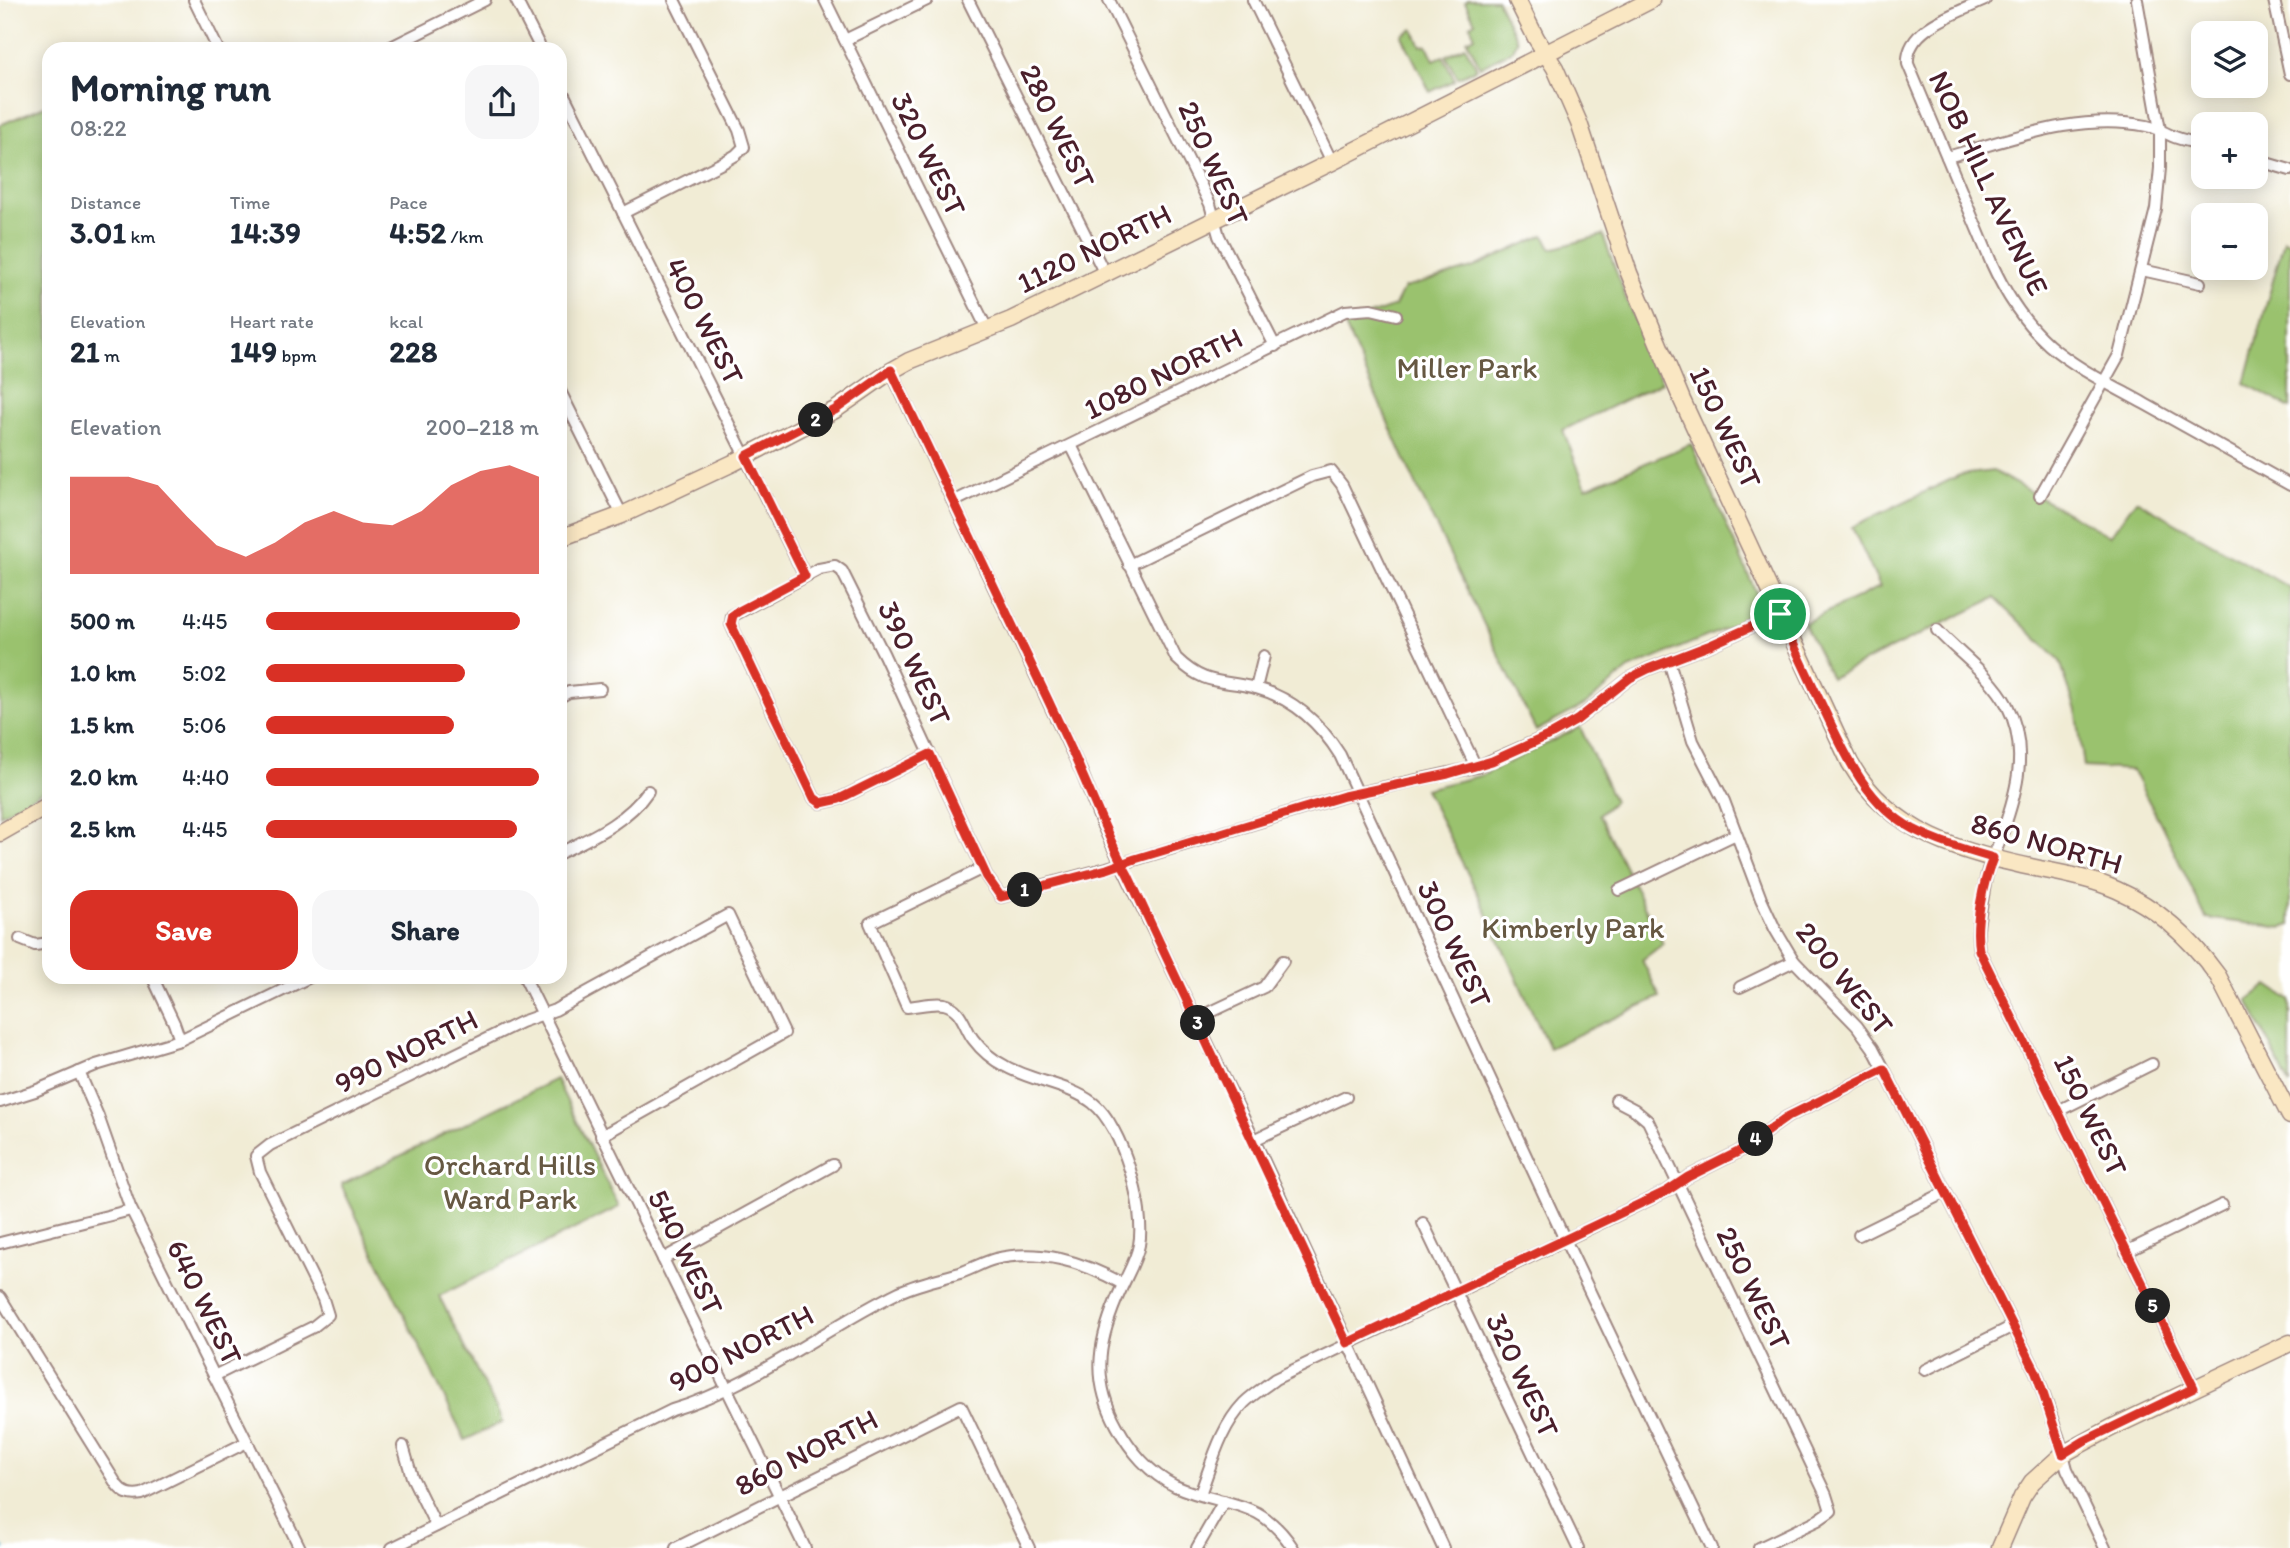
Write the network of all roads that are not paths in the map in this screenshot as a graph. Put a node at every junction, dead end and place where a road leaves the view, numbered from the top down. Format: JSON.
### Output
{"nodes":[{"id":1,"x":194,"y":0,"type":"edge"},
{"id":2,"x":485,"y":0,"type":"edge"},
{"id":3,"x":516,"y":0,"type":"edge"},
{"id":4,"x":674,"y":0,"type":"edge"},
{"id":5,"x":825,"y":0,"type":"edge"},
{"id":6,"x":927,"y":0,"type":"edge"},
{"id":7,"x":968,"y":0,"type":"edge"},
{"id":8,"x":1109,"y":0,"type":"edge"},
{"id":9,"x":1253,"y":0,"type":"edge"},
{"id":10,"x":1517,"y":0,"type":"edge"},
{"id":11,"x":1651,"y":0,"type":"edge"},
{"id":12,"x":1984,"y":0,"type":"edge"},
{"id":13,"x":2137,"y":0,"type":"edge"},
{"id":14,"x":2274,"y":0,"type":"edge"},
{"id":15,"x":845,"y":40,"type":"junction"},
{"id":16,"x":215,"y":42,"type":"edge"},
{"id":17,"x":401,"y":42,"type":"edge"},
{"id":18,"x":537,"y":42,"type":"edge"},
{"id":19,"x":1545,"y":53,"type":"junction"},
{"id":20,"x":2290,"y":74,"type":"edge"},
{"id":21,"x":567,"y":101,"type":"edge"},
{"id":22,"x":2160,"y":130,"type":"junction"},
{"id":23,"x":2191,"y":141,"type":"edge"},
{"id":24,"x":1947,"y":157,"type":"junction"},
{"id":25,"x":1332,"y":162,"type":"junction"},
{"id":26,"x":2268,"y":164,"type":"edge"},
{"id":27,"x":2290,"y":170,"type":"edge"},
{"id":28,"x":623,"y":213,"type":"junction"},
{"id":29,"x":1215,"y":220,"type":"junction"},
{"id":30,"x":2142,"y":270,"type":"junction"},
{"id":31,"x":1105,"y":275,"type":"junction"},
{"id":32,"x":2200,"y":283,"type":"dead end"},
{"id":33,"x":1396,"y":315,"type":"dead end"},
{"id":34,"x":988,"y":331,"type":"junction"},
{"id":35,"x":1275,"y":346,"type":"junction"},
{"id":36,"x":891,"y":370,"type":"junction"},
{"id":37,"x":2104,"y":382,"type":"junction"},
{"id":38,"x":567,"y":405,"type":"edge"},
{"id":39,"x":1071,"y":445,"type":"junction"},
{"id":40,"x":746,"y":456,"type":"junction"},
{"id":41,"x":2290,"y":485,"type":"edge"},
{"id":42,"x":2040,"y":496,"type":"dead end"},
{"id":43,"x":955,"y":501,"type":"junction"},
{"id":44,"x":622,"y":515,"type":"junction"},
{"id":45,"x":567,"y":535,"type":"edge"},
{"id":46,"x":1129,"y":565,"type":"junction"},
{"id":47,"x":805,"y":576,"type":"junction"},
{"id":48,"x":1780,"y":614,"type":"junction"},
{"id":49,"x":1937,"y":630,"type":"dead end"},
{"id":50,"x":1264,"y":656,"type":"dead end"},
{"id":51,"x":1669,"y":660,"type":"junction"},
{"id":52,"x":1256,"y":688,"type":"junction"},
{"id":53,"x":600,"y":689,"type":"dead end"},
{"id":54,"x":567,"y":693,"type":"edge"},
{"id":55,"x":930,"y":754,"type":"junction"},
{"id":56,"x":1476,"y":767,"type":"junction"},
{"id":57,"x":648,"y":791,"type":"dead end"},
{"id":58,"x":1357,"y":793,"type":"junction"},
{"id":59,"x":42,"y":809,"type":"edge"},
{"id":60,"x":0,"y":833,"type":"edge"},
{"id":61,"x":1736,"y":834,"type":"junction"},
{"id":62,"x":1937,"y":840,"type":"joint"},
{"id":63,"x":567,"y":849,"type":"edge"},
{"id":64,"x":1993,"y":858,"type":"junction"},
{"id":65,"x":1122,"y":864,"type":"junction"},
{"id":66,"x":983,"y":868,"type":"junction"},
{"id":67,"x":1619,"y":890,"type":"dead end"},
{"id":68,"x":20,"y":939,"type":"dead end"},
{"id":69,"x":42,"y":944,"type":"edge"},
{"id":70,"x":1283,"y":961,"type":"dead end"},
{"id":71,"x":1794,"y":961,"type":"junction"},
{"id":72,"x":156,"y":984,"type":"edge"},
{"id":73,"x":296,"y":984,"type":"edge"},
{"id":74,"x":528,"y":984,"type":"edge"},
{"id":75,"x":1740,"y":987,"type":"dead end"},
{"id":76,"x":542,"y":1014,"type":"junction"},
{"id":77,"x":1196,"y":1019,"type":"junction"},
{"id":78,"x":180,"y":1040,"type":"junction"},
{"id":79,"x":2152,"y":1064,"type":"dead end"},
{"id":80,"x":1884,"y":1069,"type":"junction"},
{"id":81,"x":79,"y":1072,"type":"junction"},
{"id":82,"x":1346,"y":1097,"type":"dead end"},
{"id":83,"x":1616,"y":1101,"type":"dead end"},
{"id":84,"x":0,"y":1102,"type":"edge"},
{"id":85,"x":2057,"y":1111,"type":"junction"},
{"id":86,"x":2290,"y":1116,"type":"edge"},
{"id":87,"x":601,"y":1136,"type":"junction"},
{"id":88,"x":1254,"y":1140,"type":"junction"},
{"id":89,"x":833,"y":1165,"type":"dead end"},
{"id":90,"x":1677,"y":1184,"type":"junction"},
{"id":91,"x":1946,"y":1192,"type":"junction"},
{"id":92,"x":2222,"y":1205,"type":"dead end"},
{"id":93,"x":131,"y":1210,"type":"junction"},
{"id":94,"x":1423,"y":1223,"type":"dead end"},
{"id":95,"x":1859,"y":1235,"type":"dead end"},
{"id":96,"x":1565,"y":1239,"type":"junction"},
{"id":97,"x":0,"y":1243,"type":"edge"},
{"id":98,"x":2126,"y":1252,"type":"junction"},
{"id":99,"x":663,"y":1259,"type":"junction"},
{"id":100,"x":1123,"y":1284,"type":"junction"},
{"id":101,"x":1456,"y":1291,"type":"junction"},
{"id":102,"x":0,"y":1297,"type":"edge"},
{"id":103,"x":2013,"y":1326,"type":"junction"},
{"id":104,"x":1347,"y":1343,"type":"junction"},
{"id":105,"x":2290,"y":1343,"type":"edge"},
{"id":106,"x":1924,"y":1370,"type":"dead end"},
{"id":107,"x":214,"y":1376,"type":"junction"},
{"id":108,"x":2194,"y":1388,"type":"junction"},
{"id":109,"x":726,"y":1389,"type":"junction"},
{"id":110,"x":247,"y":1442,"type":"junction"},
{"id":111,"x":403,"y":1446,"type":"dead end"},
{"id":112,"x":2063,"y":1454,"type":"junction"},
{"id":113,"x":1200,"y":1494,"type":"junction"},
{"id":114,"x":779,"y":1497,"type":"junction"},
{"id":115,"x":1224,"y":1501,"type":"junction"},
{"id":116,"x":436,"y":1526,"type":"junction"},
{"id":117,"x":300,"y":1548,"type":"edge"},
{"id":118,"x":392,"y":1548,"type":"edge"},
{"id":119,"x":676,"y":1548,"type":"edge"},
{"id":120,"x":805,"y":1548,"type":"edge"},
{"id":121,"x":1029,"y":1548,"type":"edge"},
{"id":122,"x":1196,"y":1548,"type":"edge"},
{"id":123,"x":1293,"y":1548,"type":"edge"},
{"id":124,"x":1443,"y":1548,"type":"edge"},
{"id":125,"x":1578,"y":1548,"type":"edge"},
{"id":126,"x":1712,"y":1548,"type":"edge"},
{"id":127,"x":1759,"y":1548,"type":"edge"},
{"id":128,"x":2000,"y":1548,"type":"edge"},
{"id":129,"x":2105,"y":1548,"type":"edge"}],
"edges":[{"from":1,"to":16,"type":"street"},
{"from":2,"to":17,"type":"street"},
{"from":3,"to":18,"type":"street"},
{"from":4,"to":28,"type":"street"},
{"from":5,"to":15,"type":"street","name":"320 WEST"},
{"from":6,"to":15,"type":"street"},
{"from":7,"to":31,"type":"street","name":"280 WEST"},
{"from":8,"to":29,"type":"street","name":"250 WEST"},
{"from":9,"to":25,"type":"street"},
{"from":10,"to":19,"type":"street","name":"150 WEST"},
{"from":11,"to":19,"type":"street","name":"1120 NORTH"},
{"from":12,"to":24,"type":"street","name":"NOB HILL AVENUE"},
{"from":13,"to":22,"type":"street"},
{"from":14,"to":20,"type":"street"},
{"from":15,"to":34,"type":"street","name":"320 WEST"},
{"from":19,"to":25,"type":"street","name":"1120 NORTH"},
{"from":19,"to":48,"type":"street","name":"150 WEST"},
{"from":21,"to":28,"type":"street","name":"400 WEST"},
{"from":22,"to":23,"type":"street"},
{"from":22,"to":24,"type":"street"},
{"from":22,"to":30,"type":"street"},
{"from":24,"to":37,"type":"street","name":"NOB HILL AVENUE"},
{"from":25,"to":29,"type":"street","name":"1120 NORTH"},
{"from":26,"to":27,"type":"street"},
{"from":28,"to":40,"type":"street","name":"400 WEST"},
{"from":29,"to":31,"type":"street","name":"1120 NORTH"},
{"from":29,"to":35,"type":"street","name":"250 WEST"},
{"from":30,"to":32,"type":"street"},
{"from":30,"to":37,"type":"street"},
{"from":31,"to":34,"type":"street","name":"1120 NORTH"},
{"from":33,"to":35,"type":"street","name":"1080 NORTH"},
{"from":34,"to":36,"type":"street","name":"1120 NORTH"},
{"from":35,"to":39,"type":"street","name":"1080 NORTH"},
{"from":36,"to":40,"type":"street","name":"1120 NORTH"},
{"from":36,"to":43,"type":"street"},
{"from":37,"to":41,"type":"street","name":"NOB HILL AVENUE"},
{"from":37,"to":42,"type":"street"},
{"from":38,"to":44,"type":"street"},
{"from":39,"to":43,"type":"street","name":"1080 NORTH"},
{"from":39,"to":46,"type":"street","name":"300 WEST"},
{"from":40,"to":44,"type":"street","name":"1120 NORTH"},
{"from":40,"to":47,"type":"street","name":"400 WEST"},
{"from":43,"to":65,"type":"street"},
{"from":44,"to":45,"type":"street","name":"1120 NORTH"},
{"from":46,"to":52,"type":"street","name":"300 WEST"},
{"from":46,"to":56,"type":"street"},
{"from":47,"to":55,"type":"street","name":"390 WEST"},
{"from":47,"to":55,"type":"street"},
{"from":48,"to":51,"type":"street"},
{"from":48,"to":62,"type":"street","name":"150 WEST"},
{"from":49,"to":64,"type":"street","name":"150 WEST"},
{"from":50,"to":52,"type":"street"},
{"from":51,"to":56,"type":"street"},
{"from":51,"to":61,"type":"street","name":"200 WEST"},
{"from":52,"to":58,"type":"street","name":"300 WEST"},
{"from":53,"to":54,"type":"street"},
{"from":55,"to":66,"type":"street","name":"390 WEST"},
{"from":56,"to":58,"type":"street"},
{"from":57,"to":63,"type":"street"},
{"from":58,"to":65,"type":"street"},
{"from":58,"to":96,"type":"street","name":"300 WEST"},
{"from":59,"to":60,"type":"street"},
{"from":61,"to":67,"type":"street"},
{"from":61,"to":71,"type":"street","name":"200 WEST"},
{"from":62,"to":64,"type":"street","name":"860 NORTH"},
{"from":64,"to":85,"type":"street","name":"150 WEST"},
{"from":64,"to":86,"type":"street","name":"860 NORTH"},
{"from":65,"to":66,"type":"street","name":"390 WEST"},
{"from":65,"to":77,"type":"street"},
{"from":66,"to":100,"type":"street"},
{"from":68,"to":69,"type":"street"},
{"from":70,"to":77,"type":"street"},
{"from":71,"to":75,"type":"street"},
{"from":71,"to":80,"type":"street","name":"200 WEST"},
{"from":72,"to":78,"type":"street"},
{"from":73,"to":78,"type":"street"},
{"from":74,"to":76,"type":"street","name":"540 WEST"},
{"from":76,"to":87,"type":"street","name":"540 WEST"},
{"from":76,"to":87,"type":"street","name":"990 NORTH"},
{"from":76,"to":107,"type":"street","name":"990 NORTH"},
{"from":77,"to":88,"type":"street"},
{"from":78,"to":81,"type":"street"},
{"from":79,"to":85,"type":"street"},
{"from":80,"to":90,"type":"street"},
{"from":80,"to":91,"type":"street","name":"200 WEST"},
{"from":81,"to":84,"type":"street"},
{"from":81,"to":93,"type":"street","name":"640 WEST"},
{"from":82,"to":88,"type":"street"},
{"from":83,"to":90,"type":"street","name":"250 WEST"},
{"from":85,"to":98,"type":"street","name":"150 WEST"},
{"from":87,"to":99,"type":"street","name":"540 WEST"},
{"from":88,"to":104,"type":"street"},
{"from":89,"to":99,"type":"street"},
{"from":90,"to":96,"type":"street"},
{"from":90,"to":127,"type":"street","name":"250 WEST"},
{"from":91,"to":95,"type":"street"},
{"from":91,"to":103,"type":"street","name":"200 WEST"},
{"from":92,"to":98,"type":"street"},
{"from":93,"to":97,"type":"street"},
{"from":93,"to":107,"type":"street","name":"640 WEST"},
{"from":94,"to":101,"type":"street","name":"320 WEST"},
{"from":96,"to":101,"type":"street"},
{"from":96,"to":126,"type":"street","name":"300 WEST"},
{"from":98,"to":108,"type":"street","name":"150 WEST"},
{"from":99,"to":109,"type":"street","name":"540 WEST"},
{"from":100,"to":109,"type":"street","name":"900 NORTH"},
{"from":100,"to":113,"type":"street"},
{"from":101,"to":104,"type":"street"},
{"from":101,"to":125,"type":"street","name":"320 WEST"},
{"from":102,"to":110,"type":"street"},
{"from":103,"to":106,"type":"street"},
{"from":103,"to":112,"type":"street","name":"200 WEST"},
{"from":104,"to":113,"type":"street"},
{"from":104,"to":124,"type":"street"},
{"from":105,"to":108,"type":"street"},
{"from":107,"to":110,"type":"street","name":"640 WEST"},
{"from":108,"to":112,"type":"street"},
{"from":109,"to":114,"type":"street","name":"540 WEST"},
{"from":109,"to":116,"type":"street","name":"900 NORTH"},
{"from":110,"to":117,"type":"street","name":"640 WEST"},
{"from":111,"to":116,"type":"street"},
{"from":112,"to":128,"type":"street"},
{"from":112,"to":129,"type":"street","name":"200 WEST"},
{"from":113,"to":115,"type":"street"},
{"from":114,"to":119,"type":"street","name":"860 NORTH"},
{"from":114,"to":120,"type":"street","name":"540 WEST"},
{"from":114,"to":121,"type":"street","name":"860 NORTH"},
{"from":115,"to":122,"type":"street"},
{"from":115,"to":123,"type":"street"},
{"from":116,"to":118,"type":"street","name":"900 NORTH"}]}
